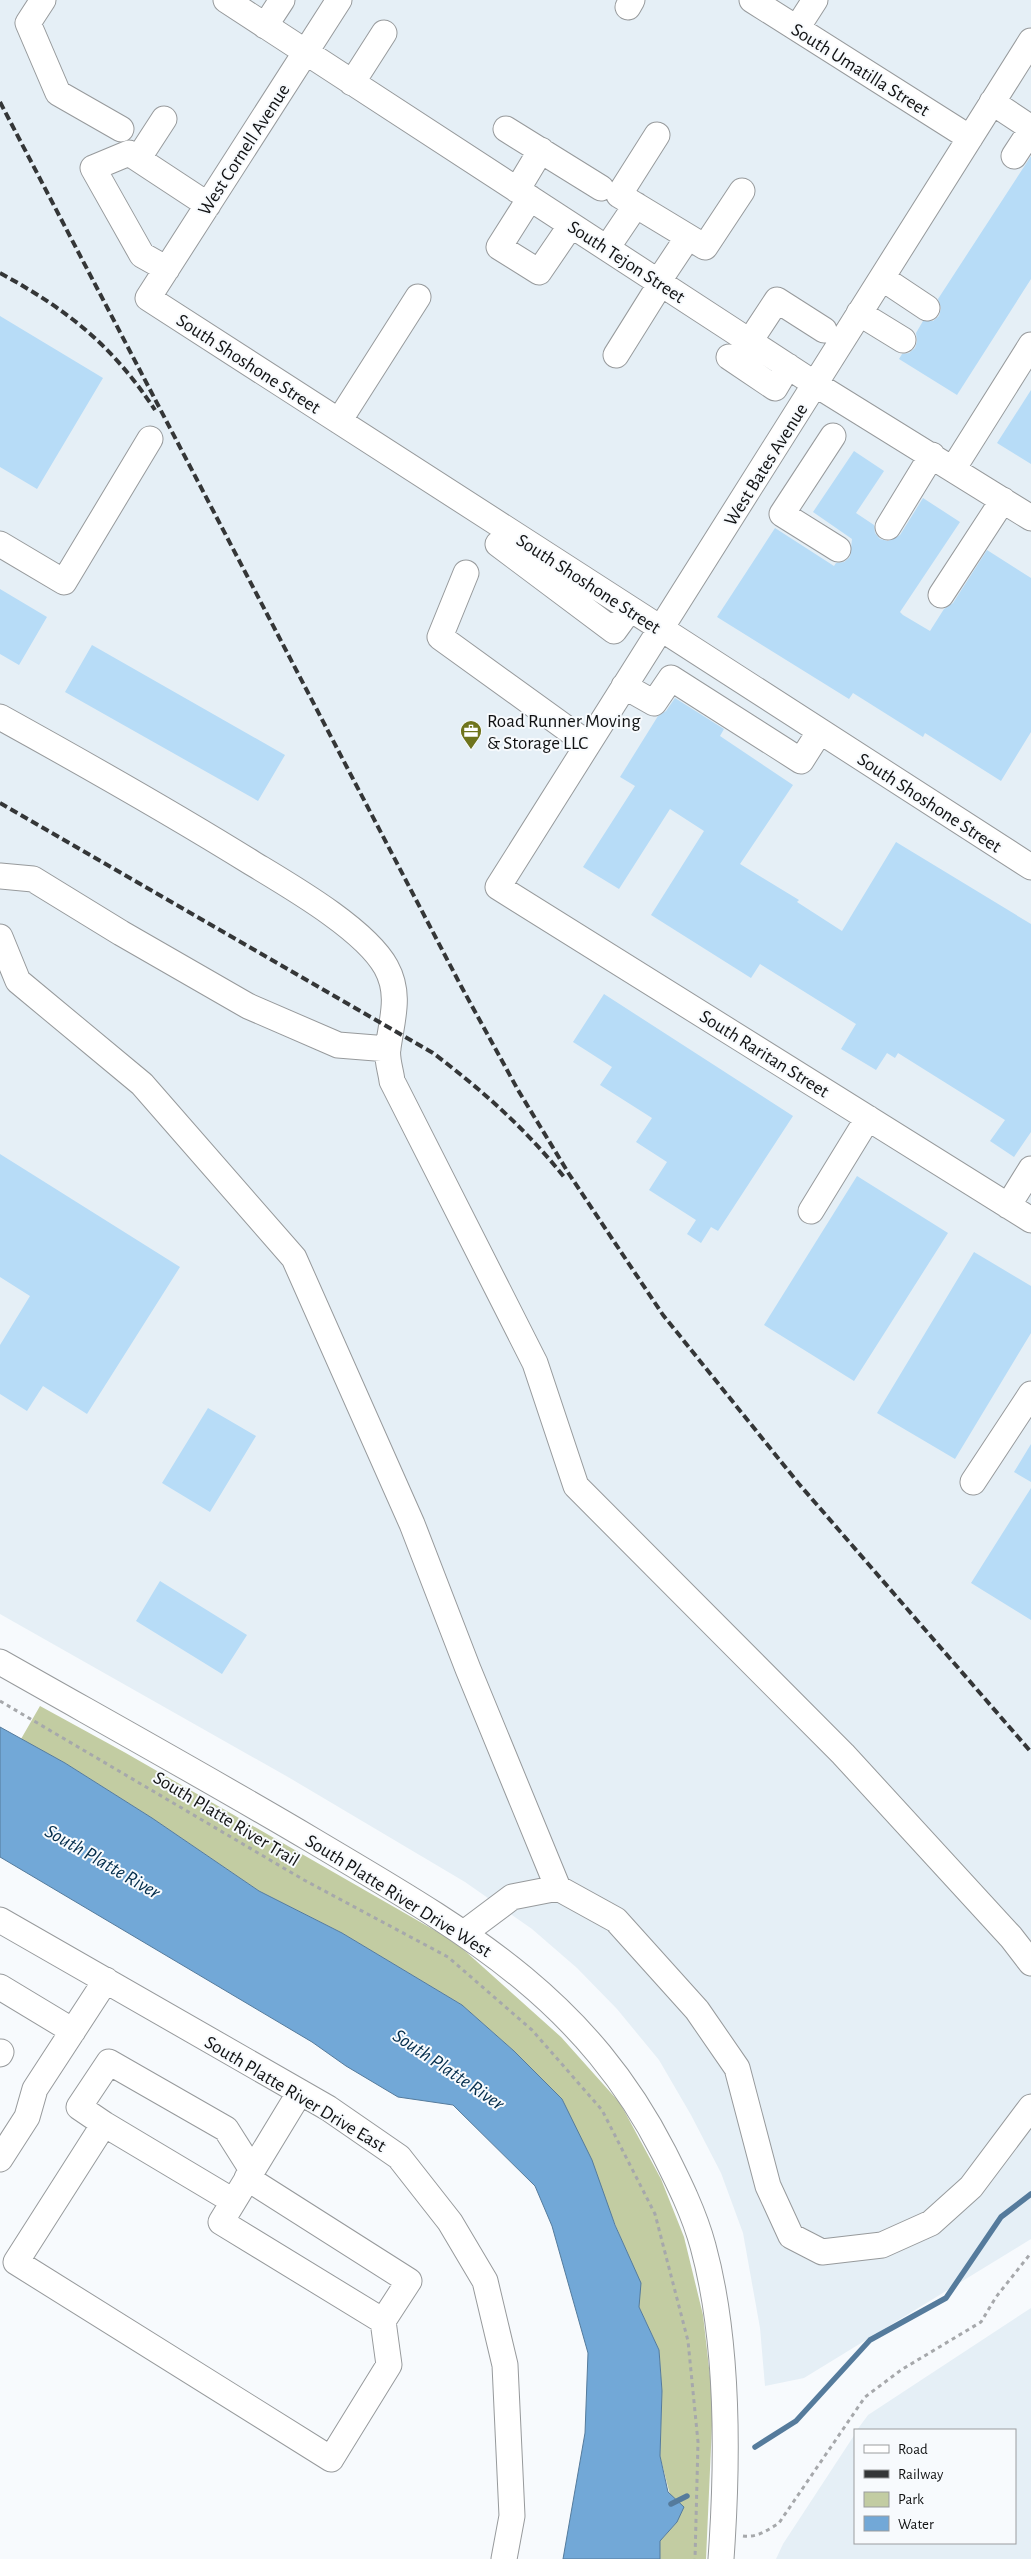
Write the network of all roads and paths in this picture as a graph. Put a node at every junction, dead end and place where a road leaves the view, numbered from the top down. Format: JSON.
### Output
{"nodes":[{"id":1,"x":43,"y":0,"type":"edge"},
{"id":2,"x":282,"y":0,"type":"edge"},
{"id":3,"x":339,"y":0,"type":"edge"},
{"id":4,"x":752,"y":0,"type":"edge"},
{"id":5,"x":815,"y":0,"type":"edge"},
{"id":6,"x":247,"y":9,"type":"edge"},
{"id":7,"x":797,"y":28,"type":"junction"},
{"id":8,"x":384,"y":33,"type":"dead end"},
{"id":9,"x":1031,"y":41,"type":"edge"},
{"id":10,"x":305,"y":52,"type":"junction"},
{"id":11,"x":352,"y":83,"type":"junction"},
{"id":12,"x":992,"y":102,"type":"junction"},
{"id":13,"x":164,"y":118,"type":"dead end"},
{"id":14,"x":121,"y":129,"type":"dead end"},
{"id":15,"x":506,"y":129,"type":"dead end"},
{"id":16,"x":1031,"y":129,"type":"edge"},
{"id":17,"x":657,"y":135,"type":"dead end"},
{"id":18,"x":970,"y":138,"type":"junction"},
{"id":19,"x":541,"y":150,"type":"junction"},
{"id":20,"x":1014,"y":156,"type":"dead end"},
{"id":21,"x":138,"y":159,"type":"junction"},
{"id":22,"x":601,"y":188,"type":"dead end"},
{"id":23,"x":742,"y":190,"type":"dead end"},
{"id":24,"x":524,"y":194,"type":"junction"},
{"id":25,"x":636,"y":204,"type":"junction"},
{"id":26,"x":208,"y":205,"type":"junction"},
{"id":27,"x":571,"y":224,"type":"junction"},
{"id":28,"x":688,"y":237,"type":"junction"},
{"id":29,"x":607,"y":248,"type":"junction"},
{"id":30,"x":167,"y":269,"type":"junction"},
{"id":31,"x":882,"y":278,"type":"junction"},
{"id":32,"x":660,"y":282,"type":"junction"},
{"id":33,"x":418,"y":297,"type":"dead end"},
{"id":34,"x":148,"y":298,"type":"joint"},
{"id":35,"x":927,"y":308,"type":"dead end"},
{"id":36,"x":860,"y":313,"type":"junction"},
{"id":37,"x":824,"y":330,"type":"dead end"},
{"id":38,"x":903,"y":340,"type":"dead end"},
{"id":39,"x":750,"y":342,"type":"junction"},
{"id":40,"x":1031,"y":345,"type":"edge"},
{"id":41,"x":616,"y":355,"type":"dead end"},
{"id":42,"x":728,"y":357,"type":"dead end"},
{"id":43,"x":788,"y":366,"type":"junction"},
{"id":44,"x":815,"y":384,"type":"junction"},
{"id":45,"x":339,"y":421,"type":"junction"},
{"id":46,"x":833,"y":436,"type":"dead end"},
{"id":47,"x":150,"y":439,"type":"dead end"},
{"id":48,"x":932,"y":455,"type":"junction"},
{"id":49,"x":953,"y":469,"type":"junction"},
{"id":50,"x":761,"y":470,"type":"junction"},
{"id":51,"x":796,"y":492,"type":"junction"},
{"id":52,"x":1003,"y":500,"type":"junction"},
{"id":53,"x":1031,"y":518,"type":"edge"},
{"id":54,"x":888,"y":527,"type":"dead end"},
{"id":55,"x":0,"y":544,"type":"edge"},
{"id":56,"x":498,"y":544,"type":"dead end"},
{"id":57,"x":838,"y":549,"type":"dead end"},
{"id":58,"x":466,"y":573,"type":"dead end"},
{"id":59,"x":941,"y":595,"type":"dead end"},
{"id":60,"x":630,"y":609,"type":"junction"},
{"id":61,"x":661,"y":629,"type":"junction"},
{"id":62,"x":624,"y":686,"type":"junction"},
{"id":63,"x":0,"y":718,"type":"edge"},
{"id":64,"x":820,"y":731,"type":"junction"},
{"id":65,"x":588,"y":744,"type":"junction"},
{"id":66,"x":1031,"y":867,"type":"edge"},
{"id":67,"x":0,"y":876,"type":"edge"},
{"id":68,"x":498,"y":887,"type":"joint"},
{"id":69,"x":0,"y":937,"type":"edge"},
{"id":70,"x":388,"y":1049,"type":"junction"},
{"id":71,"x":868,"y":1118,"type":"junction"},
{"id":72,"x":1031,"y":1169,"type":"edge"},
{"id":73,"x":1008,"y":1206,"type":"junction"},
{"id":74,"x":811,"y":1211,"type":"dead end"},
{"id":75,"x":1031,"y":1220,"type":"edge"},
{"id":76,"x":1031,"y":1394,"type":"edge"},
{"id":77,"x":973,"y":1482,"type":"dead end"},
{"id":78,"x":0,"y":1662,"type":"edge"},
{"id":79,"x":0,"y":1701,"type":"edge"},
{"id":80,"x":558,"y":1888,"type":"junction"},
{"id":81,"x":0,"y":1920,"type":"edge"},
{"id":82,"x":464,"y":1933,"type":"junction"},
{"id":83,"x":1031,"y":1963,"type":"edge"},
{"id":84,"x":106,"y":1980,"type":"junction"},
{"id":85,"x":0,"y":1987,"type":"edge"},
{"id":86,"x":73,"y":2031,"type":"junction"},
{"id":87,"x":300,"y":2092,"type":"junction"},
{"id":88,"x":1031,"y":2108,"type":"edge"},
{"id":89,"x":104,"y":2124,"type":"junction"},
{"id":90,"x":0,"y":2160,"type":"edge"},
{"id":91,"x":250,"y":2174,"type":"junction"},
{"id":92,"x":233,"y":2201,"type":"junction"},
{"id":93,"x":1031,"y":2254,"type":"edge"},
{"id":94,"x":383,"y":2321,"type":"junction"},
{"id":95,"x":723,"y":2532,"type":"junction"},
{"id":96,"x":695,"y":2533,"type":"junction"},
{"id":97,"x":504,"y":2559,"type":"edge"},
{"id":98,"x":695,"y":2559,"type":"edge"},
{"id":99,"x":720,"y":2559,"type":"edge"}],
"edges":[{"from":1,"to":14,"type":"street"},
{"from":2,"to":6,"type":"street"},
{"from":3,"to":10,"type":"street","name":"West Cornell Avenue"},
{"from":4,"to":7,"type":"street","name":"South Umatilla Street"},
{"from":5,"to":7,"type":"street"},
{"from":6,"to":10,"type":"street","name":"South Tejon Street"},
{"from":7,"to":18,"type":"street","name":"South Umatilla Street"},
{"from":8,"to":11,"type":"street"},
{"from":9,"to":12,"type":"street","name":"West Bates Avenue"},
{"from":10,"to":11,"type":"street","name":"South Tejon Street"},
{"from":10,"to":26,"type":"street","name":"West Cornell Avenue"},
{"from":11,"to":24,"type":"street","name":"South Tejon Street"},
{"from":12,"to":16,"type":"street"},
{"from":12,"to":18,"type":"street","name":"West Bates Avenue"},
{"from":13,"to":21,"type":"street"},
{"from":15,"to":19,"type":"street"},
{"from":16,"to":20,"type":"street"},
{"from":17,"to":25,"type":"street"},
{"from":18,"to":31,"type":"street","name":"West Bates Avenue"},
{"from":19,"to":22,"type":"street"},
{"from":19,"to":24,"type":"street"},
{"from":21,"to":26,"type":"street"},
{"from":21,"to":30,"type":"street"},
{"from":23,"to":28,"type":"street"},
{"from":24,"to":27,"type":"street","name":"South Tejon Street"},
{"from":24,"to":27,"type":"street"},
{"from":25,"to":28,"type":"street"},
{"from":25,"to":29,"type":"street"},
{"from":26,"to":30,"type":"street","name":"West Cornell Avenue"},
{"from":27,"to":29,"type":"street","name":"South Tejon Street"},
{"from":28,"to":32,"type":"street"},
{"from":29,"to":32,"type":"street","name":"South Tejon Street"},
{"from":30,"to":34,"type":"street","name":"West Cornell Avenue"},
{"from":31,"to":35,"type":"street"},
{"from":31,"to":36,"type":"street","name":"West Bates Avenue"},
{"from":32,"to":39,"type":"street","name":"South Tejon Street"},
{"from":32,"to":41,"type":"street"},
{"from":33,"to":45,"type":"street"},
{"from":34,"to":45,"type":"street","name":"South Shoshone Street"},
{"from":36,"to":38,"type":"street"},
{"from":36,"to":44,"type":"street","name":"West Bates Avenue"},
{"from":37,"to":39,"type":"street"},
{"from":39,"to":43,"type":"street","name":"South Tejon Street"},
{"from":40,"to":49,"type":"street"},
{"from":42,"to":43,"type":"street"},
{"from":43,"to":44,"type":"street","name":"South Tejon Street"},
{"from":44,"to":48,"type":"street","name":"South Tejon Street"},
{"from":44,"to":50,"type":"street","name":"West Bates Avenue"},
{"from":45,"to":60,"type":"street","name":"South Shoshone Street"},
{"from":46,"to":51,"type":"street"},
{"from":47,"to":55,"type":"street"},
{"from":48,"to":49,"type":"street","name":"South Tejon Street"},
{"from":48,"to":54,"type":"street"},
{"from":49,"to":52,"type":"street","name":"South Tejon Street"},
{"from":50,"to":51,"type":"street"},
{"from":50,"to":61,"type":"street","name":"West Bates Avenue"},
{"from":51,"to":57,"type":"street"},
{"from":52,"to":53,"type":"street","name":"South Tejon Street"},
{"from":52,"to":59,"type":"street"},
{"from":56,"to":60,"type":"street"},
{"from":58,"to":65,"type":"street"},
{"from":60,"to":61,"type":"street","name":"South Shoshone Street"},
{"from":61,"to":62,"type":"street","name":"West Bates Avenue"},
{"from":61,"to":64,"type":"street","name":"South Shoshone Street"},
{"from":62,"to":64,"type":"street"},
{"from":62,"to":65,"type":"street","name":"West Bates Avenue"},
{"from":63,"to":70,"type":"street"},
{"from":64,"to":66,"type":"street","name":"South Shoshone Street"},
{"from":65,"to":68,"type":"street","name":"West Bates Avenue"},
{"from":67,"to":70,"type":"street"},
{"from":68,"to":71,"type":"street","name":"South Raritan Street"},
{"from":69,"to":80,"type":"street"},
{"from":70,"to":83,"type":"street"},
{"from":71,"to":73,"type":"street","name":"South Raritan Street"},
{"from":71,"to":74,"type":"street"},
{"from":72,"to":73,"type":"street"},
{"from":73,"to":75,"type":"street","name":"South Raritan Street"},
{"from":76,"to":77,"type":"street"},
{"from":78,"to":82,"type":"street","name":"South Platte River Drive West"},
{"from":79,"to":96,"type":"path","name":"South Platte River Trail"},
{"from":80,"to":82,"type":"street"},
{"from":80,"to":88,"type":"street"},
{"from":81,"to":84,"type":"street","name":"South Platte River Drive East"},
{"from":82,"to":95,"type":"street","name":"South Platte River Drive West"},
{"from":84,"to":86,"type":"street"},
{"from":84,"to":87,"type":"street","name":"South Platte River Drive East"},
{"from":85,"to":86,"type":"street"},
{"from":86,"to":90,"type":"street"},
{"from":87,"to":91,"type":"street"},
{"from":87,"to":97,"type":"street","name":"South Platte River Drive East"},
{"from":89,"to":91,"type":"street"},
{"from":89,"to":92,"type":"street"},
{"from":89,"to":94,"type":"street"},
{"from":91,"to":92,"type":"street"},
{"from":91,"to":94,"type":"street"},
{"from":92,"to":94,"type":"street"},
{"from":93,"to":95,"type":"path"},
{"from":95,"to":96,"type":"path"},
{"from":95,"to":99,"type":"street","name":"South Platte River Drive West"},
{"from":96,"to":98,"type":"path","name":"South Platte River Trail"}]}
